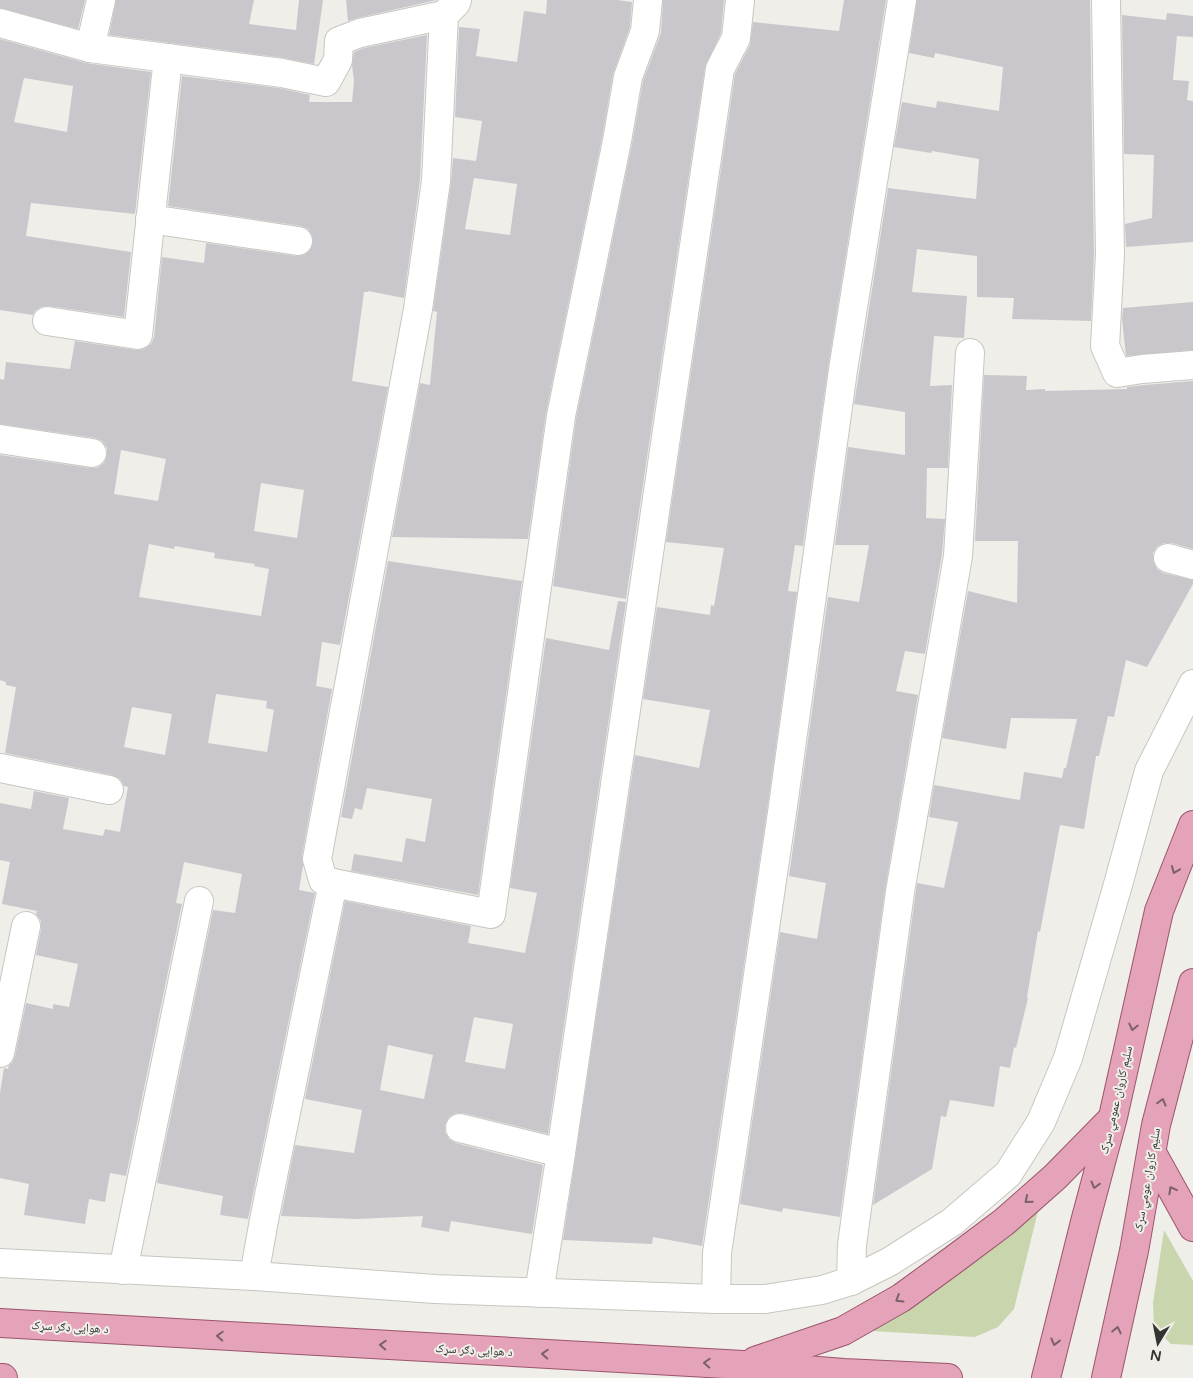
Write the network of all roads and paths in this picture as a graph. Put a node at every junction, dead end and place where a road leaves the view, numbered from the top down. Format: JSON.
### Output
{"nodes":[{"id":1,"x":101,"y":0,"type":"edge"},
{"id":2,"x":648,"y":0,"type":"edge"},
{"id":3,"x":740,"y":0,"type":"edge"},
{"id":4,"x":902,"y":0,"type":"edge"},
{"id":5,"x":1106,"y":0,"type":"edge"},
{"id":6,"x":451,"y":8,"type":"edge"},
{"id":7,"x":0,"y":23,"type":"edge"},
{"id":8,"x":90,"y":48,"type":"junction"},
{"id":9,"x":168,"y":58,"type":"junction"},
{"id":10,"x":150,"y":219,"type":"junction"},
{"id":11,"x":298,"y":241,"type":"dead end"},
{"id":12,"x":47,"y":321,"type":"dead end"},
{"id":13,"x":970,"y":353,"type":"dead end"},
{"id":14,"x":1193,"y":365,"type":"edge"},
{"id":15,"x":0,"y":439,"type":"edge"},
{"id":16,"x":92,"y":453,"type":"dead end"},
{"id":17,"x":1193,"y":684,"type":"edge"},
{"id":18,"x":0,"y":768,"type":"edge"},
{"id":19,"x":109,"y":790,"type":"dead end"},
{"id":20,"x":1193,"y":825,"type":"edge"},
{"id":21,"x":333,"y":883,"type":"junction"},
{"id":22,"x":199,"y":901,"type":"dead end"},
{"id":23,"x":26,"y":926,"type":"dead end"},
{"id":24,"x":1193,"y":983,"type":"edge"},
{"id":25,"x":0,"y":1053,"type":"edge"},
{"id":26,"x":1113,"y":1118,"type":"junction"},
{"id":27,"x":460,"y":1128,"type":"dead end"},
{"id":28,"x":561,"y":1153,"type":"junction"},
{"id":29,"x":1152,"y":1153,"type":"junction"},
{"id":30,"x":1193,"y":1227,"type":"edge"},
{"id":31,"x":0,"y":1263,"type":"edge"},
{"id":32,"x":123,"y":1270,"type":"junction"},
{"id":33,"x":254,"y":1276,"type":"junction"},
{"id":34,"x":851,"y":1281,"type":"junction"},
{"id":35,"x":539,"y":1293,"type":"junction"},
{"id":36,"x":716,"y":1299,"type":"junction"},
{"id":37,"x":0,"y":1323,"type":"edge"},
{"id":38,"x":743,"y":1365,"type":"junction"},
{"id":39,"x":948,"y":1378,"type":"edge"},
{"id":40,"x":1046,"y":1378,"type":"edge"},
{"id":41,"x":1106,"y":1378,"type":"edge"}],
"edges":[{"from":1,"to":8,"type":"street"},
{"from":2,"to":21,"type":"street"},
{"from":3,"to":28,"type":"street"},
{"from":4,"to":36,"type":"street"},
{"from":5,"to":14,"type":"street"},
{"from":6,"to":9,"type":"street"},
{"from":6,"to":21,"type":"street"},
{"from":7,"to":8,"type":"street"},
{"from":8,"to":9,"type":"street"},
{"from":9,"to":10,"type":"street"},
{"from":10,"to":11,"type":"street"},
{"from":10,"to":12,"type":"street"},
{"from":13,"to":34,"type":"street"},
{"from":15,"to":16,"type":"street"},
{"from":17,"to":34,"type":"street"},
{"from":18,"to":19,"type":"street"},
{"from":20,"to":26,"type":"main road","name":"سلیم کاروان عمومي سړک","one_way":true},
{"from":21,"to":33,"type":"street"},
{"from":22,"to":32,"type":"street"},
{"from":23,"to":25,"type":"street"},
{"from":29,"to":24,"type":"main road","name":"سلیم کاروان عومي سړک","one_way":true},
{"from":26,"to":38,"type":"main road","one_way":true},
{"from":26,"to":40,"type":"main road","name":"سلیم کاروان عمومي سړک","one_way":true},
{"from":27,"to":28,"type":"street"},
{"from":28,"to":35,"type":"street"},
{"from":30,"to":29,"type":"main road","one_way":true},
{"from":41,"to":29,"type":"main road","name":"سلیم کاروان عومي سړک","one_way":true},
{"from":31,"to":32,"type":"street"},
{"from":32,"to":33,"type":"street"},
{"from":33,"to":35,"type":"street"},
{"from":34,"to":36,"type":"street"},
{"from":35,"to":36,"type":"street"},
{"from":38,"to":37,"type":"main road","name":"د هوایی ډګر سړک","one_way":true},
{"from":38,"to":39,"type":"main road","name":"د هوایی ډګر سړک"}]}
